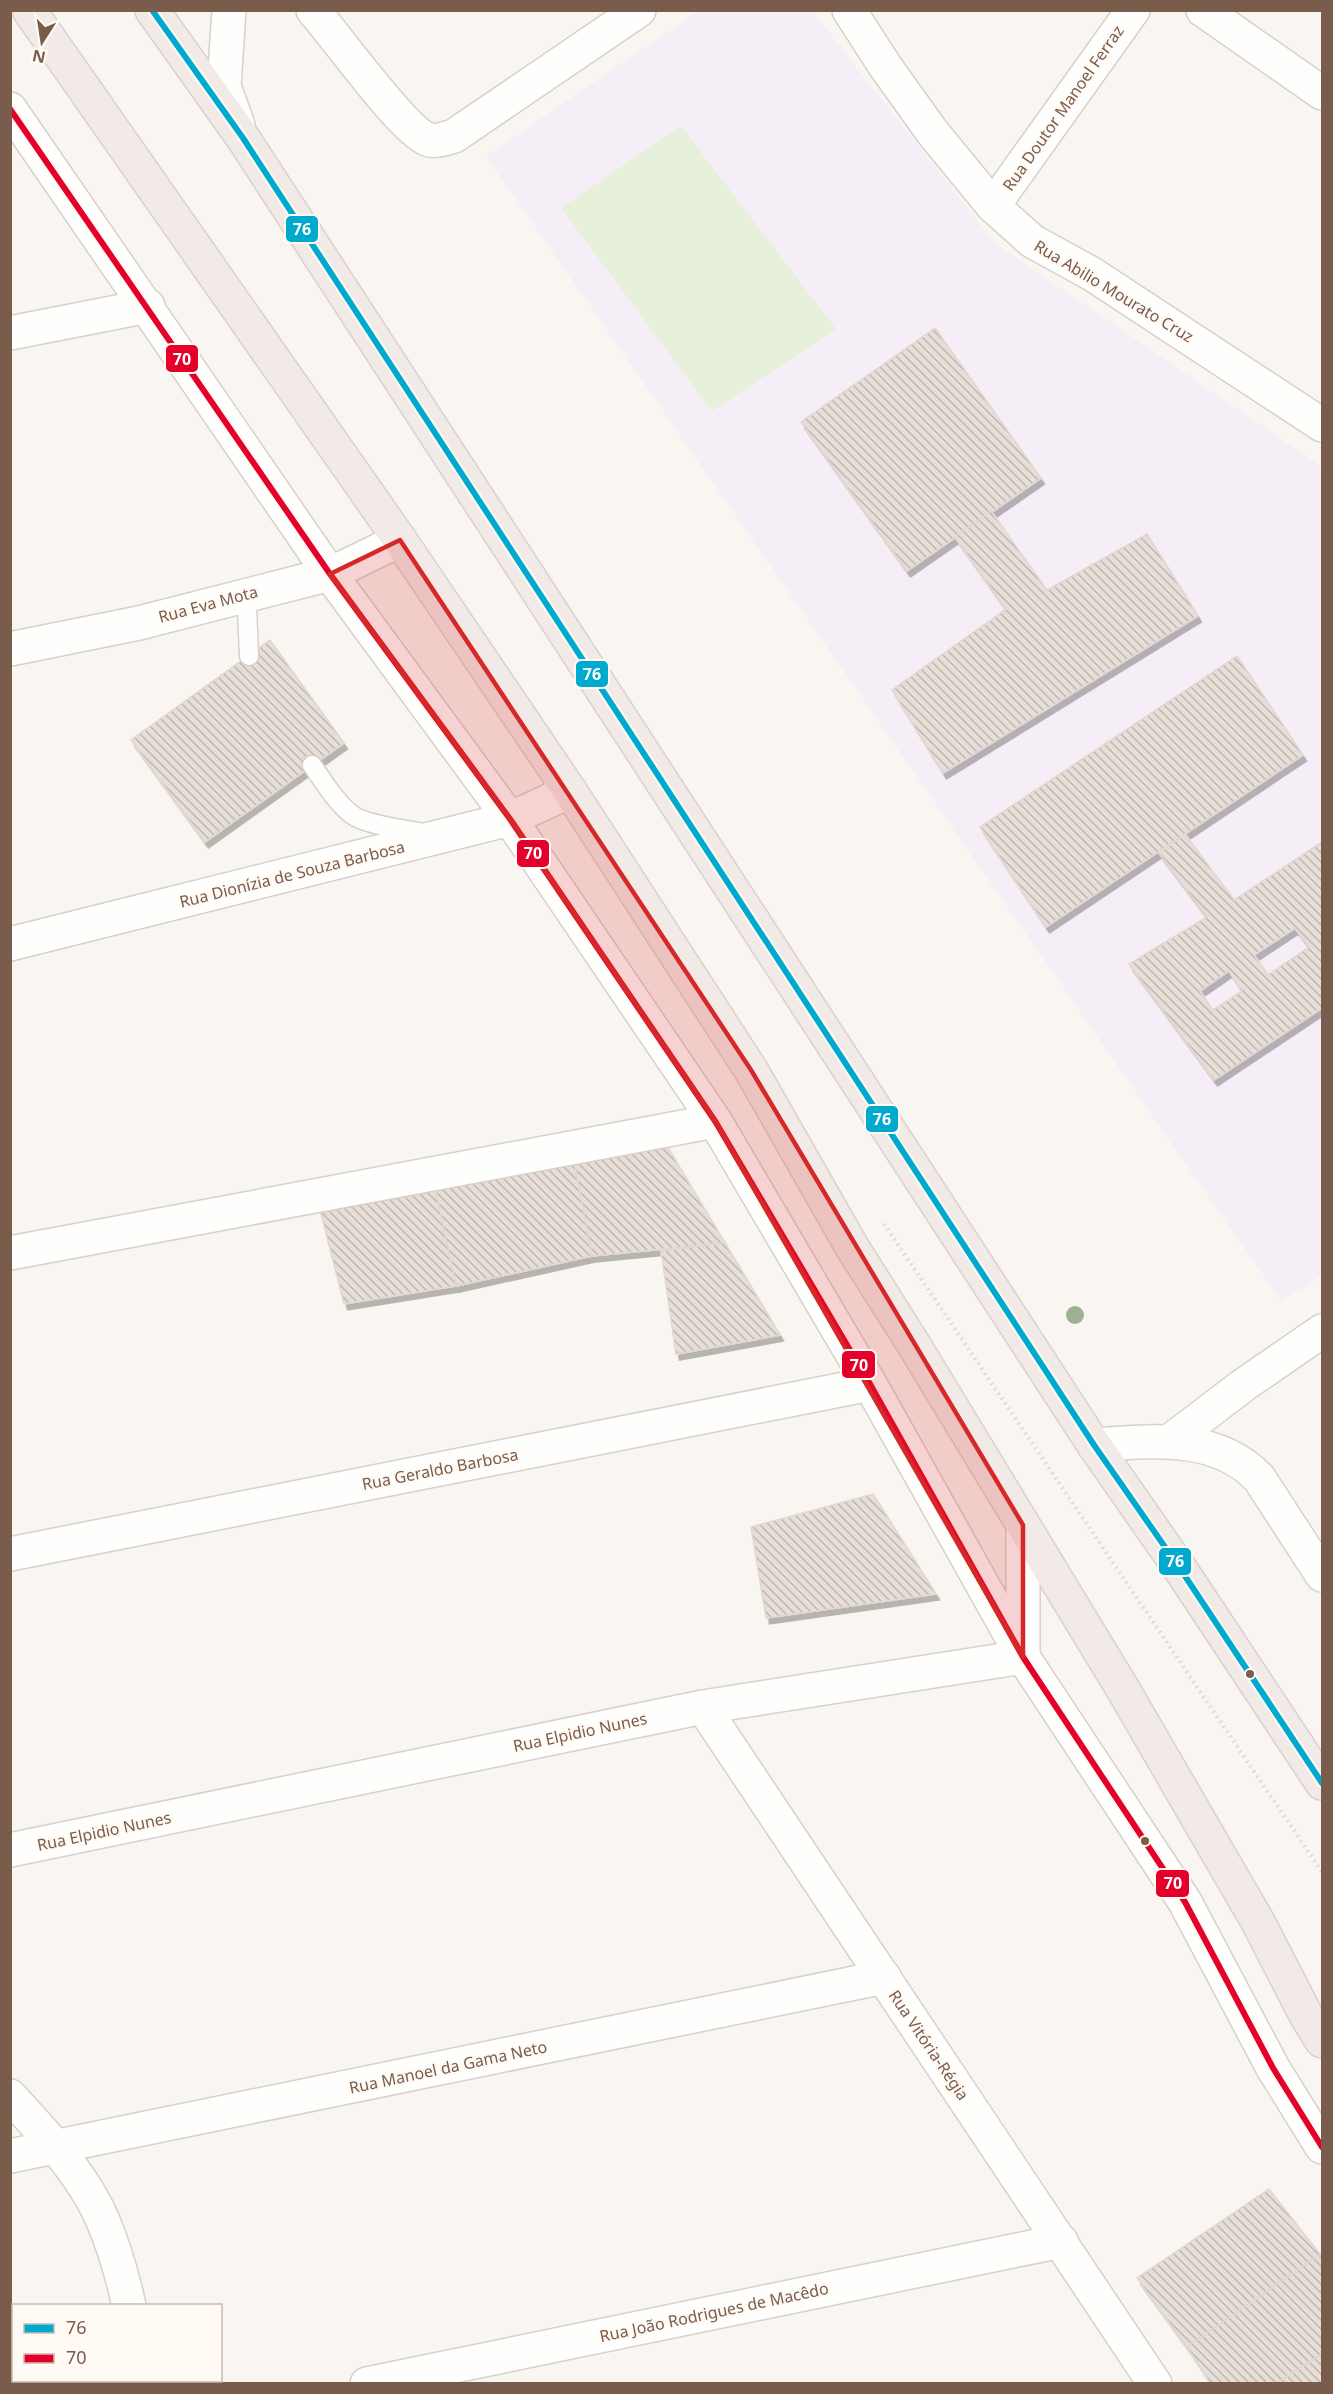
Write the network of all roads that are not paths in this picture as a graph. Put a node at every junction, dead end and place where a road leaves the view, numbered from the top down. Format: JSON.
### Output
{"nodes":[{"id":1,"x":29,"y":10,"type":"edge"},
{"id":2,"x":152,"y":10,"type":"edge"},
{"id":3,"x":229,"y":10,"type":"edge"},
{"id":4,"x":313,"y":10,"type":"edge"},
{"id":5,"x":639,"y":10,"type":"edge"},
{"id":6,"x":849,"y":10,"type":"edge"},
{"id":7,"x":1132,"y":10,"type":"edge"},
{"id":8,"x":1203,"y":10,"type":"edge"},
{"id":9,"x":1323,"y":93,"type":"edge"},
{"id":10,"x":10,"y":109,"type":"edge"},
{"id":11,"x":243,"y":138,"type":"junction"},
{"id":12,"x":993,"y":206,"type":"junction"},
{"id":13,"x":148,"y":306,"type":"junction"},
{"id":14,"x":10,"y":333,"type":"edge"},
{"id":15,"x":1323,"y":424,"type":"edge"},
{"id":16,"x":400,"y":540,"type":"junction"},
{"id":17,"x":330,"y":574,"type":"junction"},
{"id":18,"x":249,"y":594,"type":"junction"},
{"id":19,"x":10,"y":649,"type":"edge"},
{"id":20,"x":249,"y":656,"type":"dead end"},
{"id":21,"x":312,"y":765,"type":"dead end"},
{"id":22,"x":570,"y":791,"type":"junction"},
{"id":23,"x":510,"y":819,"type":"junction"},
{"id":24,"x":442,"y":836,"type":"junction"},
{"id":25,"x":10,"y":944,"type":"edge"},
{"id":26,"x":715,"y":1121,"type":"junction"},
{"id":27,"x":10,"y":1253,"type":"edge"},
{"id":28,"x":1323,"y":1331,"type":"edge"},
{"id":29,"x":870,"y":1384,"type":"junction"},
{"id":30,"x":1170,"y":1441,"type":"junction"},
{"id":31,"x":1094,"y":1444,"type":"junction"},
{"id":32,"x":1023,"y":1525,"type":"junction"},
{"id":33,"x":10,"y":1554,"type":"edge"},
{"id":34,"x":1323,"y":1575,"type":"edge"},
{"id":35,"x":1023,"y":1657,"type":"junction"},
{"id":36,"x":703,"y":1707,"type":"junction"},
{"id":37,"x":1323,"y":1783,"type":"edge"},
{"id":38,"x":10,"y":1850,"type":"edge"},
{"id":39,"x":884,"y":1977,"type":"junction"},
{"id":40,"x":1315,"y":2029,"type":"edge"},
{"id":41,"x":1323,"y":2065,"type":"edge"},
{"id":42,"x":10,"y":2096,"type":"edge"},
{"id":43,"x":57,"y":2147,"type":"junction"},
{"id":44,"x":1323,"y":2147,"type":"edge"},
{"id":45,"x":10,"y":2156,"type":"edge"},
{"id":46,"x":1061,"y":2241,"type":"junction"},
{"id":47,"x":128,"y":2304,"type":"edge"},
{"id":48,"x":367,"y":2384,"type":"edge"},
{"id":49,"x":1155,"y":2384,"type":"edge"}],
"edges":[{"from":1,"to":16,"type":"highway"},
{"from":2,"to":11,"type":"highway"},
{"from":3,"to":11,"type":"street"},
{"from":4,"to":5,"type":"street"},
{"from":6,"to":12,"type":"street","name":"Rua Abilio Mourato Cruz"},
{"from":7,"to":12,"type":"street","name":"Rua Doutor Manoel Ferraz"},
{"from":8,"to":9,"type":"street"},
{"from":10,"to":13,"type":"street"},
{"from":11,"to":31,"type":"highway"},
{"from":12,"to":15,"type":"street","name":"Rua Abilio Mourato Cruz"},
{"from":13,"to":14,"type":"street"},
{"from":13,"to":17,"type":"street"},
{"from":16,"to":17,"type":"street","name":"Rua Eva Mota"},
{"from":16,"to":22,"type":"highway"},
{"from":17,"to":18,"type":"street","name":"Rua Eva Mota"},
{"from":17,"to":23,"type":"street"},
{"from":18,"to":19,"type":"street","name":"Rua Eva Mota"},
{"from":18,"to":20,"type":"lane"},
{"from":21,"to":24,"type":"lane"},
{"from":22,"to":23,"type":"street","name":"Rua Dionízia de Souza Barbosa"},
{"from":22,"to":32,"type":"highway"},
{"from":23,"to":24,"type":"street","name":"Rua Dionízia de Souza Barbosa"},
{"from":23,"to":26,"type":"street"},
{"from":24,"to":25,"type":"street","name":"Rua Dionízia de Souza Barbosa"},
{"from":26,"to":27,"type":"street"},
{"from":26,"to":29,"type":"street"},
{"from":28,"to":30,"type":"street"},
{"from":29,"to":33,"type":"street","name":"Rua Geraldo Barbosa"},
{"from":29,"to":35,"type":"street"},
{"from":30,"to":31,"type":"street"},
{"from":30,"to":34,"type":"street"},
{"from":31,"to":37,"type":"highway"},
{"from":32,"to":35,"type":"street"},
{"from":32,"to":40,"type":"highway"},
{"from":35,"to":36,"type":"street","name":"Rua Elpidio Nunes"},
{"from":35,"to":44,"type":"street"},
{"from":36,"to":38,"type":"street","name":"Rua Elpidio Nunes"},
{"from":36,"to":39,"type":"street","name":"Rua Vitória-Régia"},
{"from":39,"to":43,"type":"street","name":"Rua Manoel da Gama Neto"},
{"from":39,"to":46,"type":"street","name":"Rua Vitória-Régia"},
{"from":40,"to":41,"type":"highway"},
{"from":42,"to":43,"type":"street"},
{"from":43,"to":45,"type":"street","name":"Rua Manoel da Gama Neto"},
{"from":43,"to":47,"type":"street"},
{"from":46,"to":48,"type":"street","name":"Rua João Rodrigues de Macêdo"},
{"from":46,"to":49,"type":"street","name":"Rua Vitória-Régia"}]}
